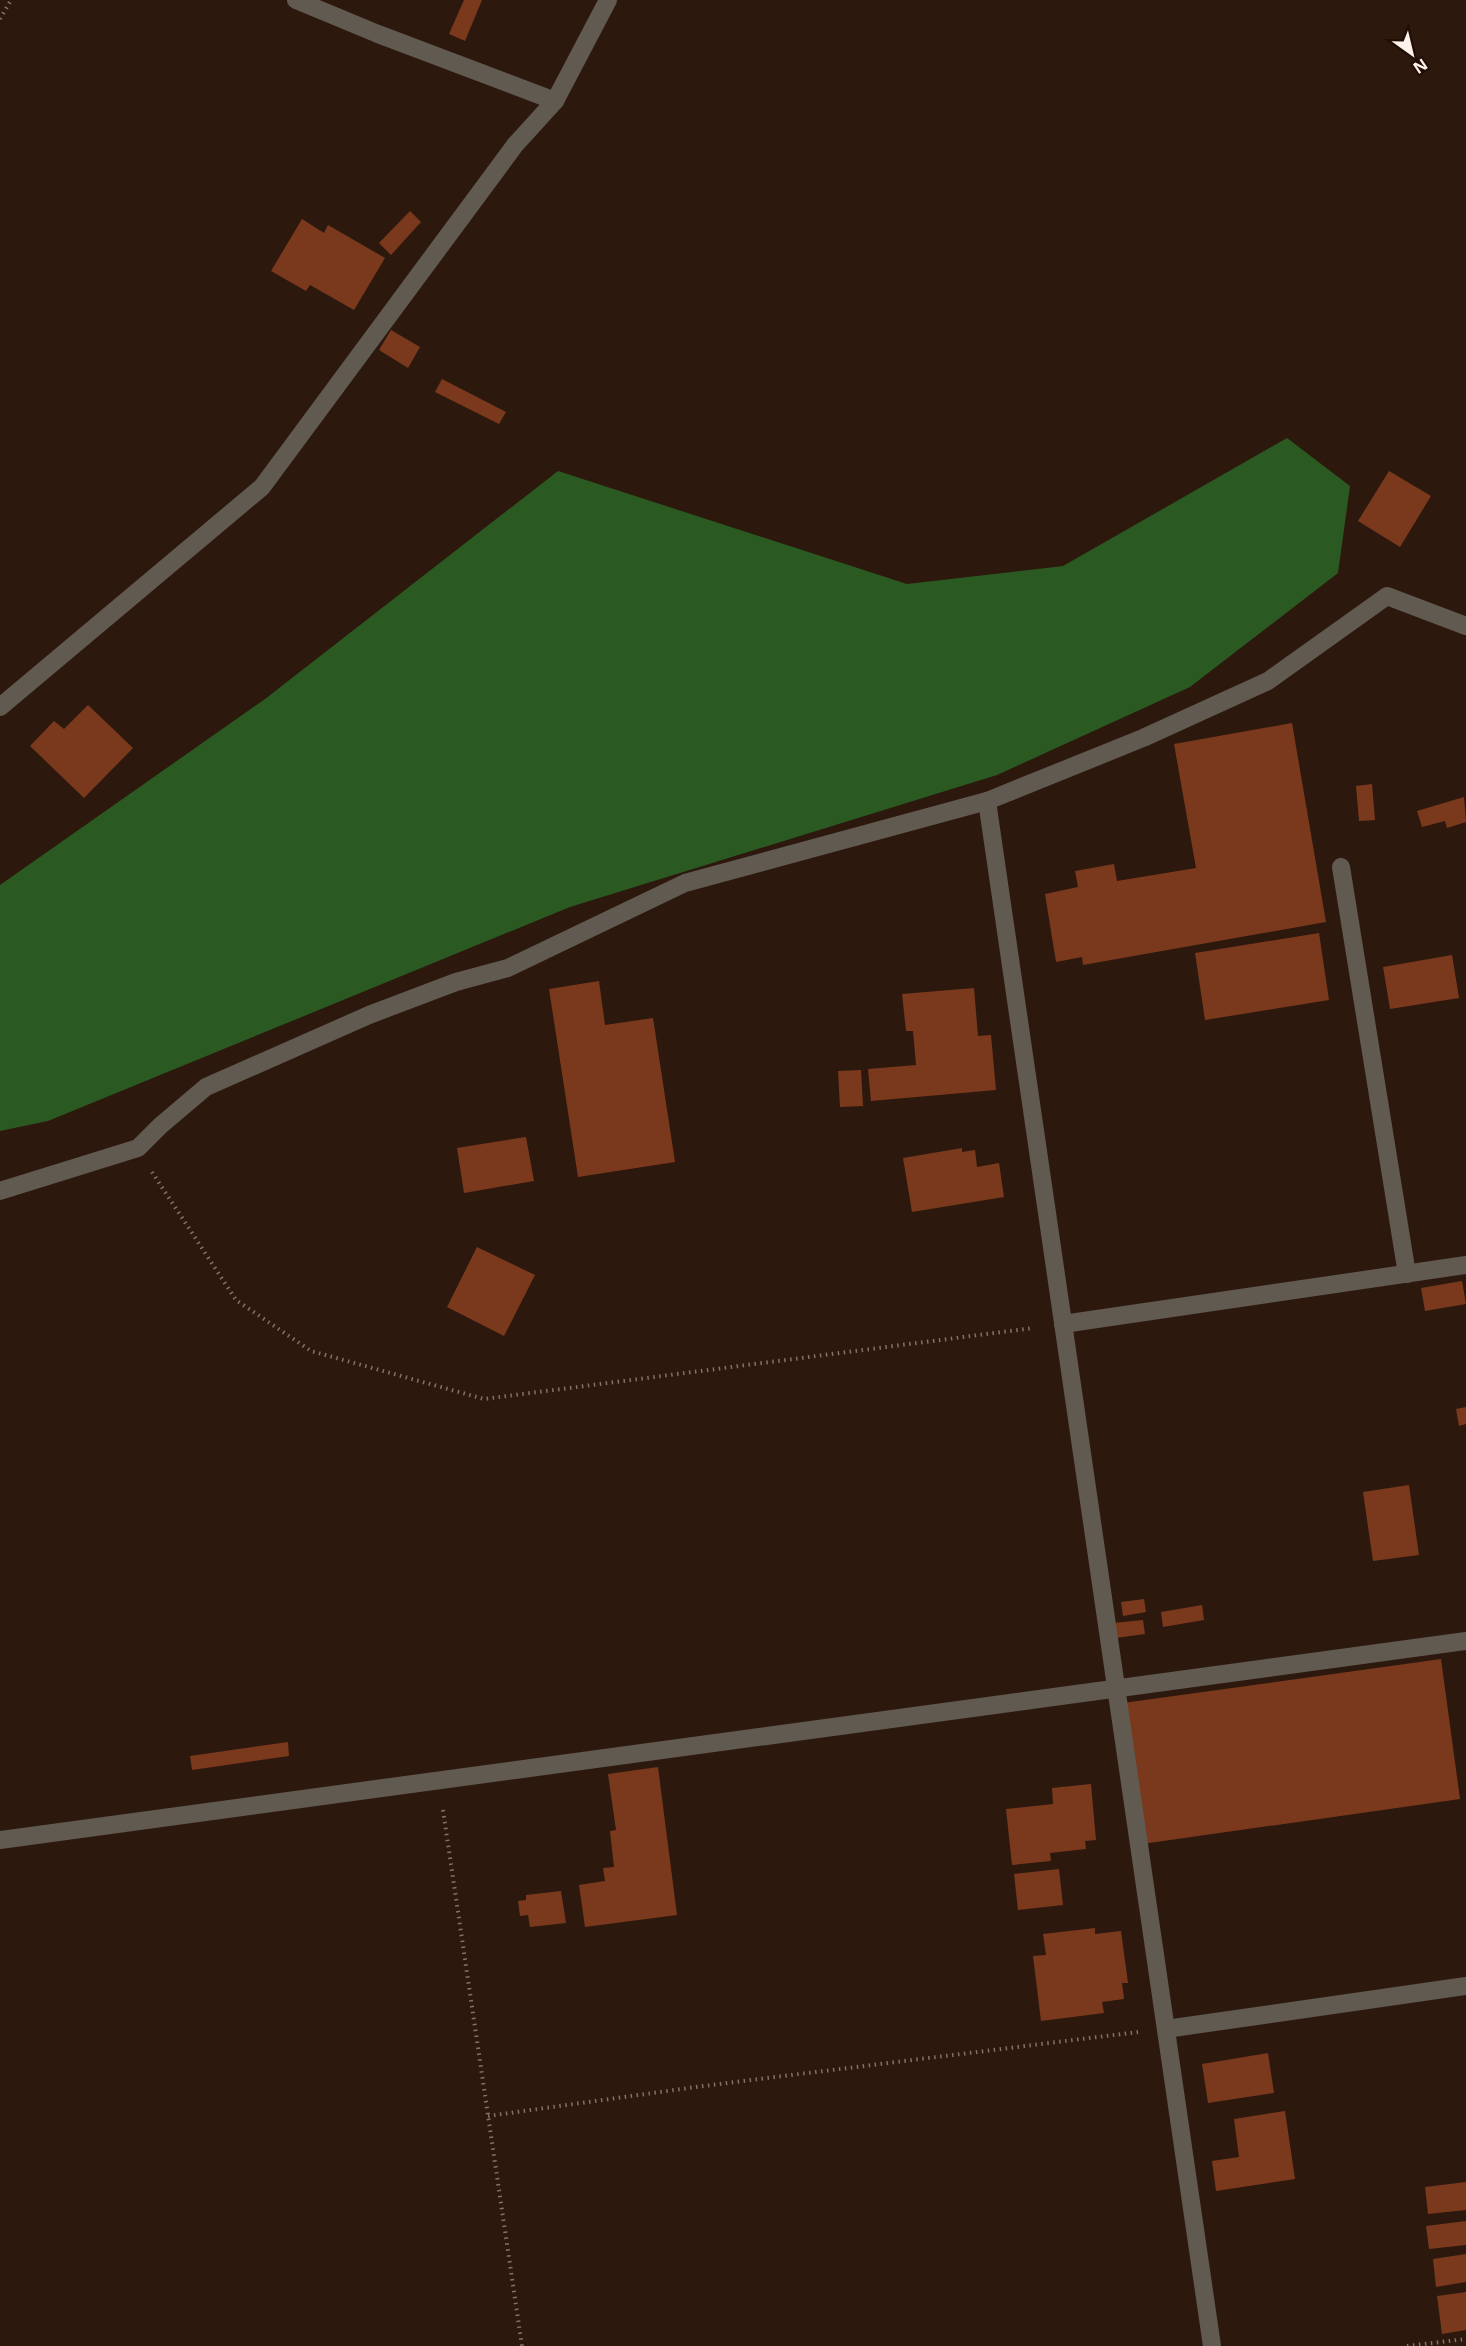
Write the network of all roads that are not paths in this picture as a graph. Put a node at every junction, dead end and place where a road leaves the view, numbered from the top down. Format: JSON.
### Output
{"nodes":[{"id":1,"x":296,"y":0,"type":"edge"},
{"id":2,"x":608,"y":0,"type":"edge"},
{"id":3,"x":555,"y":101,"type":"junction"},
{"id":4,"x":1466,"y":626,"type":"edge"},
{"id":5,"x":0,"y":707,"type":"edge"},
{"id":6,"x":987,"y":801,"type":"junction"},
{"id":7,"x":1341,"y":867,"type":"dead end"},
{"id":8,"x":0,"y":1191,"type":"edge"},
{"id":9,"x":1466,"y":1265,"type":"edge"},
{"id":10,"x":1407,"y":1274,"type":"junction"},
{"id":11,"x":1064,"y":1324,"type":"junction"},
{"id":12,"x":1466,"y":1641,"type":"edge"},
{"id":13,"x":1116,"y":1688,"type":"junction"},
{"id":14,"x":0,"y":1840,"type":"edge"},
{"id":15,"x":1466,"y":1986,"type":"edge"},
{"id":16,"x":1166,"y":2029,"type":"junction"},
{"id":17,"x":1212,"y":2346,"type":"edge"}],
"edges":[{"from":1,"to":3,"type":"street"},
{"from":2,"to":3,"type":"street"},
{"from":3,"to":5,"type":"street"},
{"from":4,"to":6,"type":"street"},
{"from":6,"to":8,"type":"street"},
{"from":6,"to":11,"type":"street"},
{"from":7,"to":10,"type":"street"},
{"from":9,"to":10,"type":"street"},
{"from":10,"to":11,"type":"street"},
{"from":11,"to":13,"type":"street"},
{"from":12,"to":13,"type":"street"},
{"from":13,"to":14,"type":"street"},
{"from":13,"to":16,"type":"street"},
{"from":15,"to":16,"type":"street"},
{"from":16,"to":17,"type":"street"}]}
